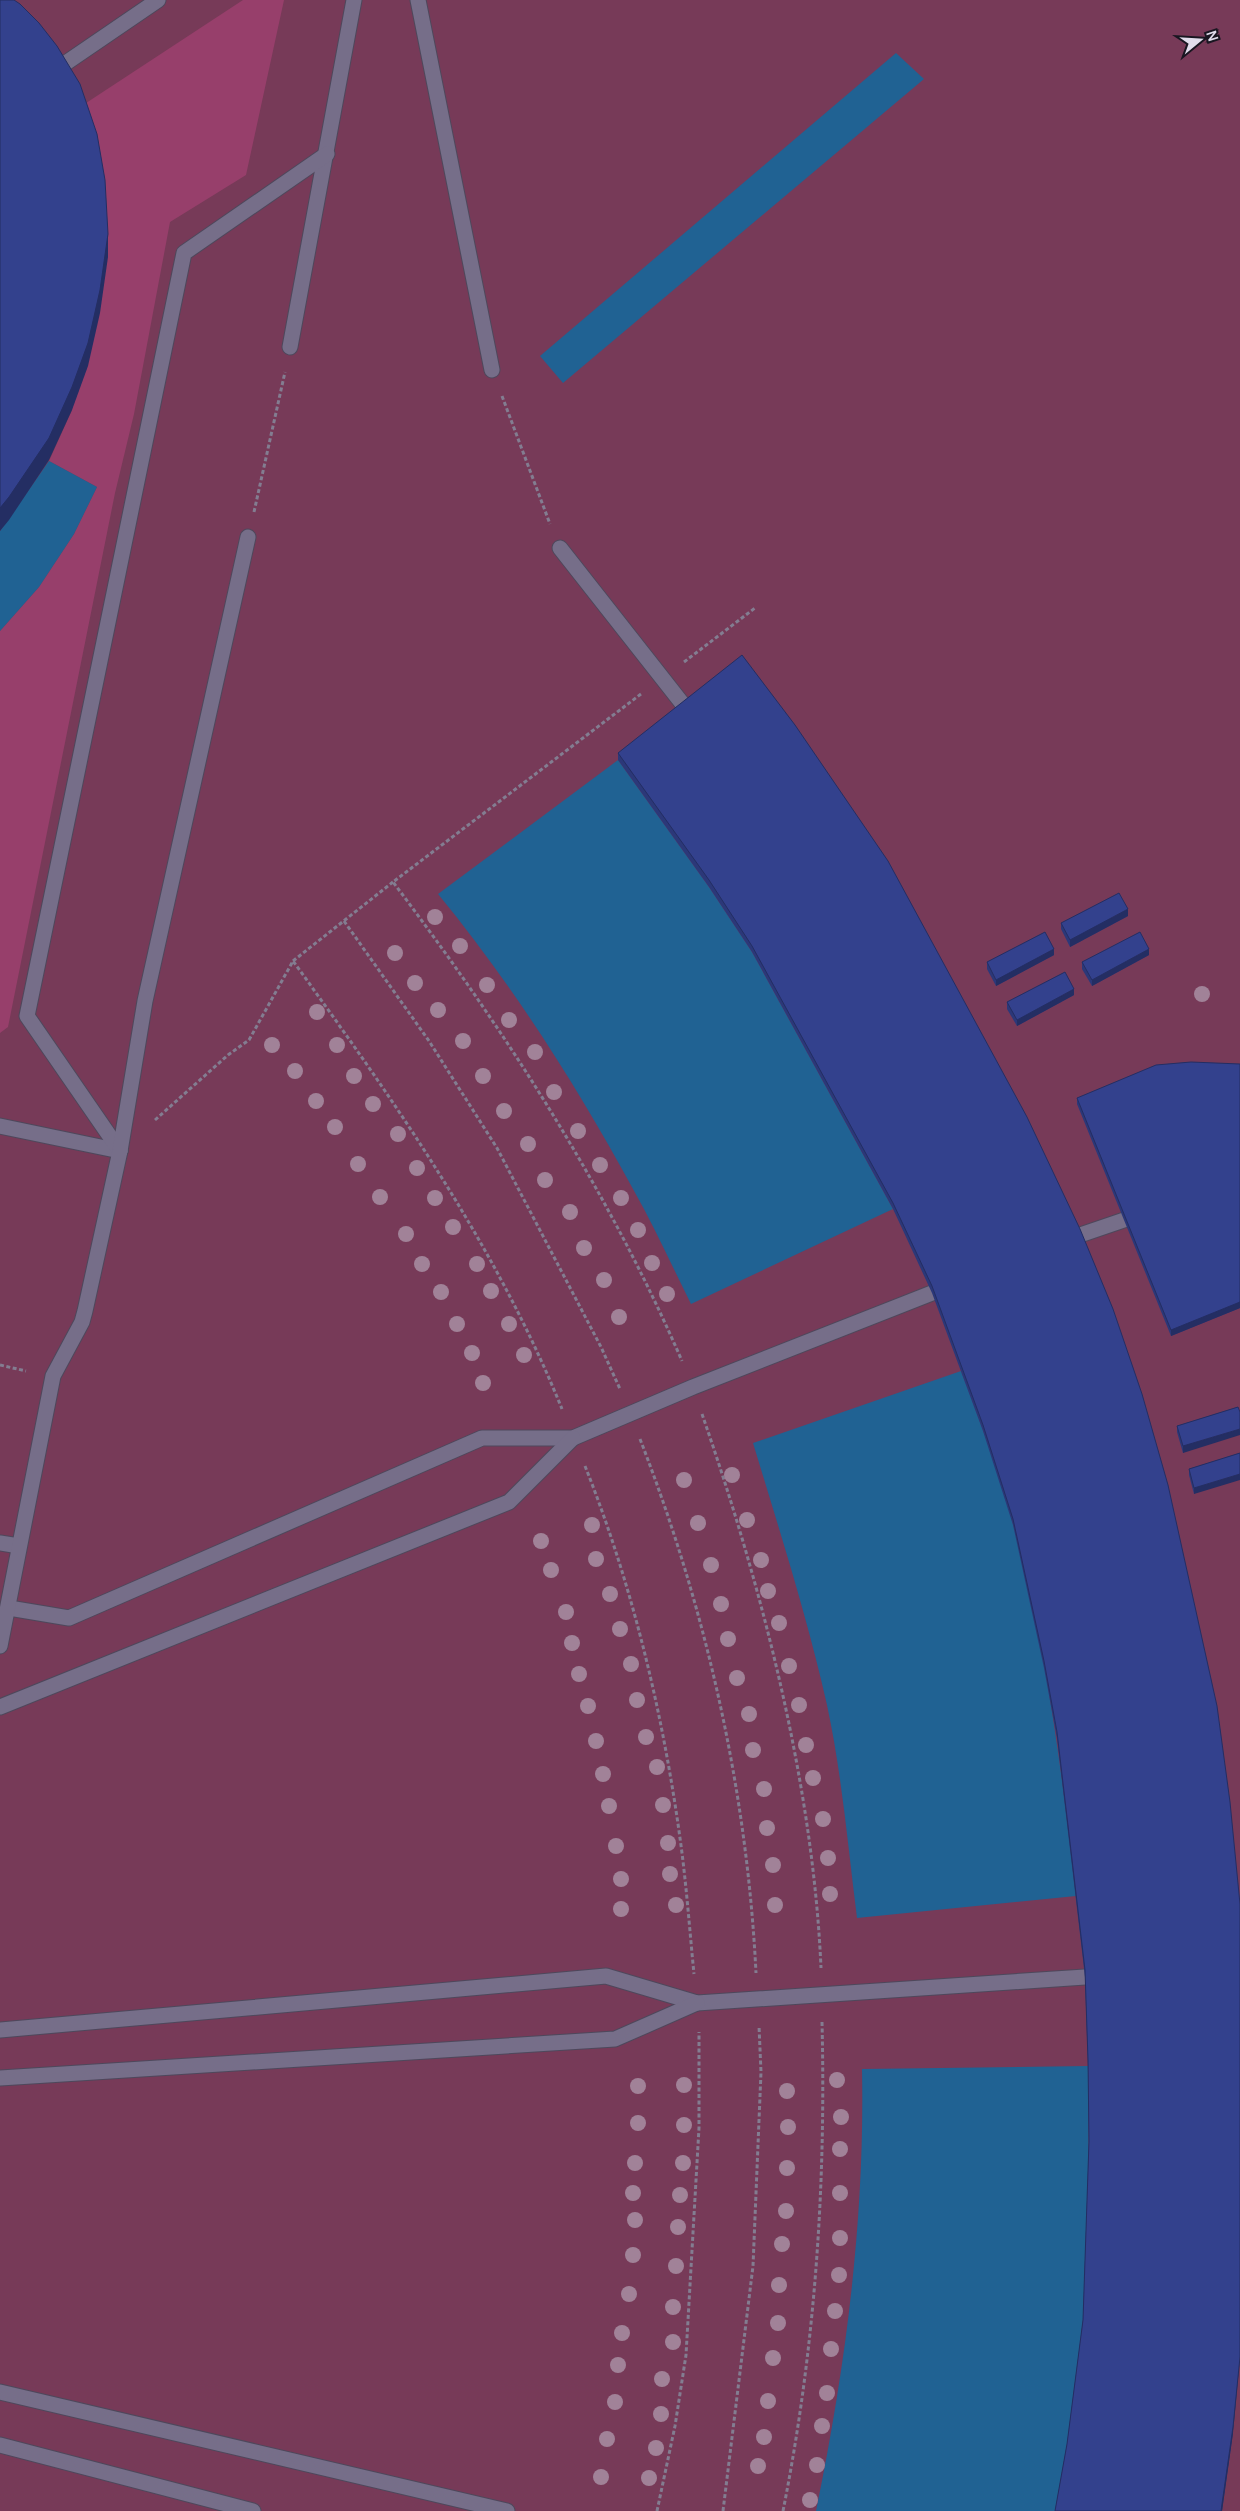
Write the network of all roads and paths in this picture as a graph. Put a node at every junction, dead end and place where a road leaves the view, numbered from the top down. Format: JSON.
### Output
{"nodes":[{"id":1,"x":158,"y":0,"type":"edge"},
{"id":2,"x":354,"y":0,"type":"edge"},
{"id":3,"x":418,"y":0,"type":"edge"},
{"id":4,"x":57,"y":69,"type":"edge"},
{"id":5,"x":327,"y":154,"type":"junction"},
{"id":6,"x":290,"y":347,"type":"joint"},
{"id":7,"x":492,"y":370,"type":"joint"},
{"id":8,"x":248,"y":538,"type":"joint"},
{"id":9,"x":560,"y":548,"type":"joint"},
{"id":10,"x":755,"y":608,"type":"dead end"},
{"id":11,"x":662,"y":678,"type":"junction"},
{"id":12,"x":685,"y":707,"type":"edge"},
{"id":13,"x":393,"y":882,"type":"junction"},
{"id":14,"x":344,"y":921,"type":"junction"},
{"id":15,"x":293,"y":961,"type":"junction"},
{"id":16,"x":0,"y":1126,"type":"edge"},
{"id":17,"x":120,"y":1151,"type":"junction"},
{"id":18,"x":1124,"y":1220,"type":"edge"},
{"id":19,"x":1080,"y":1235,"type":"edge"},
{"id":20,"x":932,"y":1293,"type":"edge"},
{"id":21,"x":693,"y":1387,"type":"junction"},
{"id":22,"x":631,"y":1414,"type":"junction"},
{"id":23,"x":573,"y":1438,"type":"junction"},
{"id":24,"x":0,"y":1543,"type":"edge"},
{"id":25,"x":19,"y":1546,"type":"junction"},
{"id":26,"x":8,"y":1608,"type":"junction"},
{"id":27,"x":0,"y":1646,"type":"edge"},
{"id":28,"x":0,"y":1707,"type":"edge"},
{"id":29,"x":1085,"y":1977,"type":"edge"},
{"id":30,"x":822,"y":1995,"type":"junction"},
{"id":31,"x":757,"y":2000,"type":"junction"},
{"id":32,"x":698,"y":2003,"type":"junction"},
{"id":33,"x":0,"y":2030,"type":"edge"},
{"id":34,"x":0,"y":2078,"type":"edge"},
{"id":35,"x":0,"y":2392,"type":"edge"},
{"id":36,"x":0,"y":2445,"type":"edge"},
{"id":37,"x":253,"y":2511,"type":"edge"},
{"id":38,"x":507,"y":2511,"type":"edge"},
{"id":39,"x":657,"y":2511,"type":"edge"},
{"id":40,"x":723,"y":2511,"type":"edge"},
{"id":41,"x":783,"y":2511,"type":"edge"}],
"edges":[{"from":1,"to":4,"type":"street"},
{"from":2,"to":5,"type":"street"},
{"from":3,"to":7,"type":"street"},
{"from":5,"to":6,"type":"street"},
{"from":5,"to":17,"type":"street"},
{"from":6,"to":8,"type":"path"},
{"from":7,"to":9,"type":"path"},
{"from":8,"to":17,"type":"street"},
{"from":9,"to":11,"type":"street"},
{"from":10,"to":11,"type":"path"},
{"from":11,"to":12,"type":"street"},
{"from":11,"to":13,"type":"path"},
{"from":13,"to":14,"type":"path"},
{"from":13,"to":21,"type":"path"},
{"from":14,"to":15,"type":"path"},
{"from":14,"to":22,"type":"path"},
{"from":15,"to":17,"type":"path"},
{"from":15,"to":23,"type":"path"},
{"from":16,"to":17,"type":"street"},
{"from":17,"to":25,"type":"street"},
{"from":18,"to":19,"type":"street"},
{"from":20,"to":21,"type":"street"},
{"from":21,"to":22,"type":"street"},
{"from":21,"to":30,"type":"path"},
{"from":22,"to":23,"type":"street"},
{"from":22,"to":31,"type":"path"},
{"from":23,"to":26,"type":"street"},
{"from":23,"to":28,"type":"street"},
{"from":23,"to":32,"type":"path"},
{"from":24,"to":25,"type":"street"},
{"from":25,"to":26,"type":"street"},
{"from":26,"to":27,"type":"street"},
{"from":29,"to":30,"type":"street"},
{"from":30,"to":31,"type":"street"},
{"from":30,"to":41,"type":"path"},
{"from":31,"to":32,"type":"street"},
{"from":31,"to":40,"type":"path"},
{"from":32,"to":33,"type":"street"},
{"from":32,"to":34,"type":"street"},
{"from":32,"to":39,"type":"path"},
{"from":35,"to":38,"type":"street"},
{"from":36,"to":37,"type":"street"}]}
